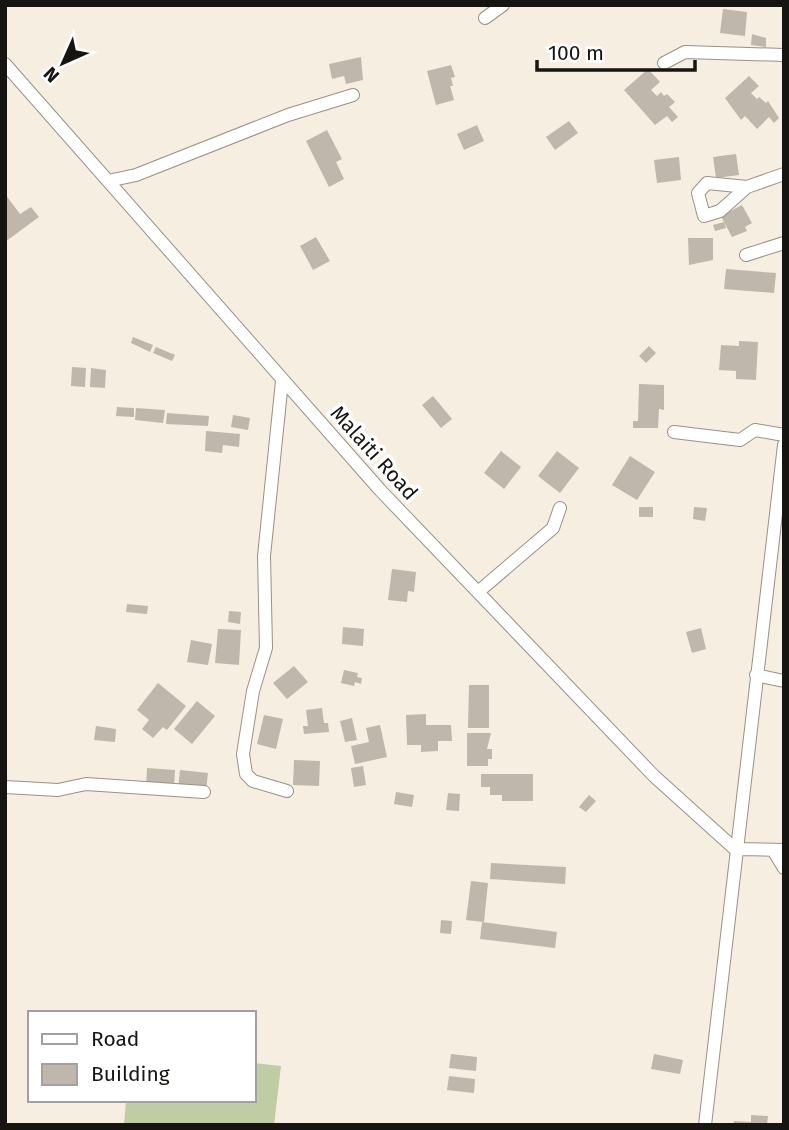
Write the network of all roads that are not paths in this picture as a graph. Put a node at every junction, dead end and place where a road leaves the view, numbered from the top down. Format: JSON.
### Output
{"nodes":[{"id":1,"x":503,"y":5,"type":"edge"},
{"id":2,"x":485,"y":18,"type":"dead end"},
{"id":3,"x":784,"y":55,"type":"edge"},
{"id":4,"x":664,"y":63,"type":"dead end"},
{"id":5,"x":5,"y":64,"type":"edge"},
{"id":6,"x":353,"y":95,"type":"dead end"},
{"id":7,"x":784,"y":174,"type":"edge"},
{"id":8,"x":108,"y":181,"type":"junction"},
{"id":9,"x":747,"y":187,"type":"dead end"},
{"id":10,"x":784,"y":243,"type":"edge"},
{"id":11,"x":746,"y":255,"type":"dead end"},
{"id":12,"x":282,"y":382,"type":"junction"},
{"id":13,"x":674,"y":432,"type":"dead end"},
{"id":14,"x":784,"y":435,"type":"edge"},
{"id":15,"x":784,"y":445,"type":"edge"},
{"id":16,"x":560,"y":508,"type":"dead end"},
{"id":17,"x":478,"y":592,"type":"junction"},
{"id":18,"x":756,"y":675,"type":"junction"},
{"id":19,"x":784,"y":681,"type":"edge"},
{"id":20,"x":5,"y":787,"type":"edge"},
{"id":21,"x":287,"y":791,"type":"dead end"},
{"id":22,"x":204,"y":792,"type":"dead end"},
{"id":23,"x":735,"y":849,"type":"junction"},
{"id":24,"x":778,"y":850,"type":"edge"},
{"id":25,"x":784,"y":868,"type":"edge"},
{"id":26,"x":705,"y":1125,"type":"edge"}],
"edges":[{"from":1,"to":2,"type":"street"},
{"from":3,"to":4,"type":"street"},
{"from":5,"to":8,"type":"street","name":"Malaiti Road"},
{"from":6,"to":8,"type":"street"},
{"from":7,"to":9,"type":"street"},
{"from":8,"to":12,"type":"street","name":"Malaiti Road"},
{"from":10,"to":11,"type":"street"},
{"from":12,"to":17,"type":"street","name":"Malaiti Road"},
{"from":12,"to":21,"type":"street"},
{"from":13,"to":14,"type":"street"},
{"from":15,"to":18,"type":"street"},
{"from":16,"to":17,"type":"street"},
{"from":17,"to":23,"type":"street","name":"Malaiti Road"},
{"from":18,"to":19,"type":"street"},
{"from":18,"to":23,"type":"street"},
{"from":20,"to":22,"type":"street"},
{"from":23,"to":24,"type":"street"},
{"from":23,"to":26,"type":"street"},
{"from":24,"to":25,"type":"street"}]}
